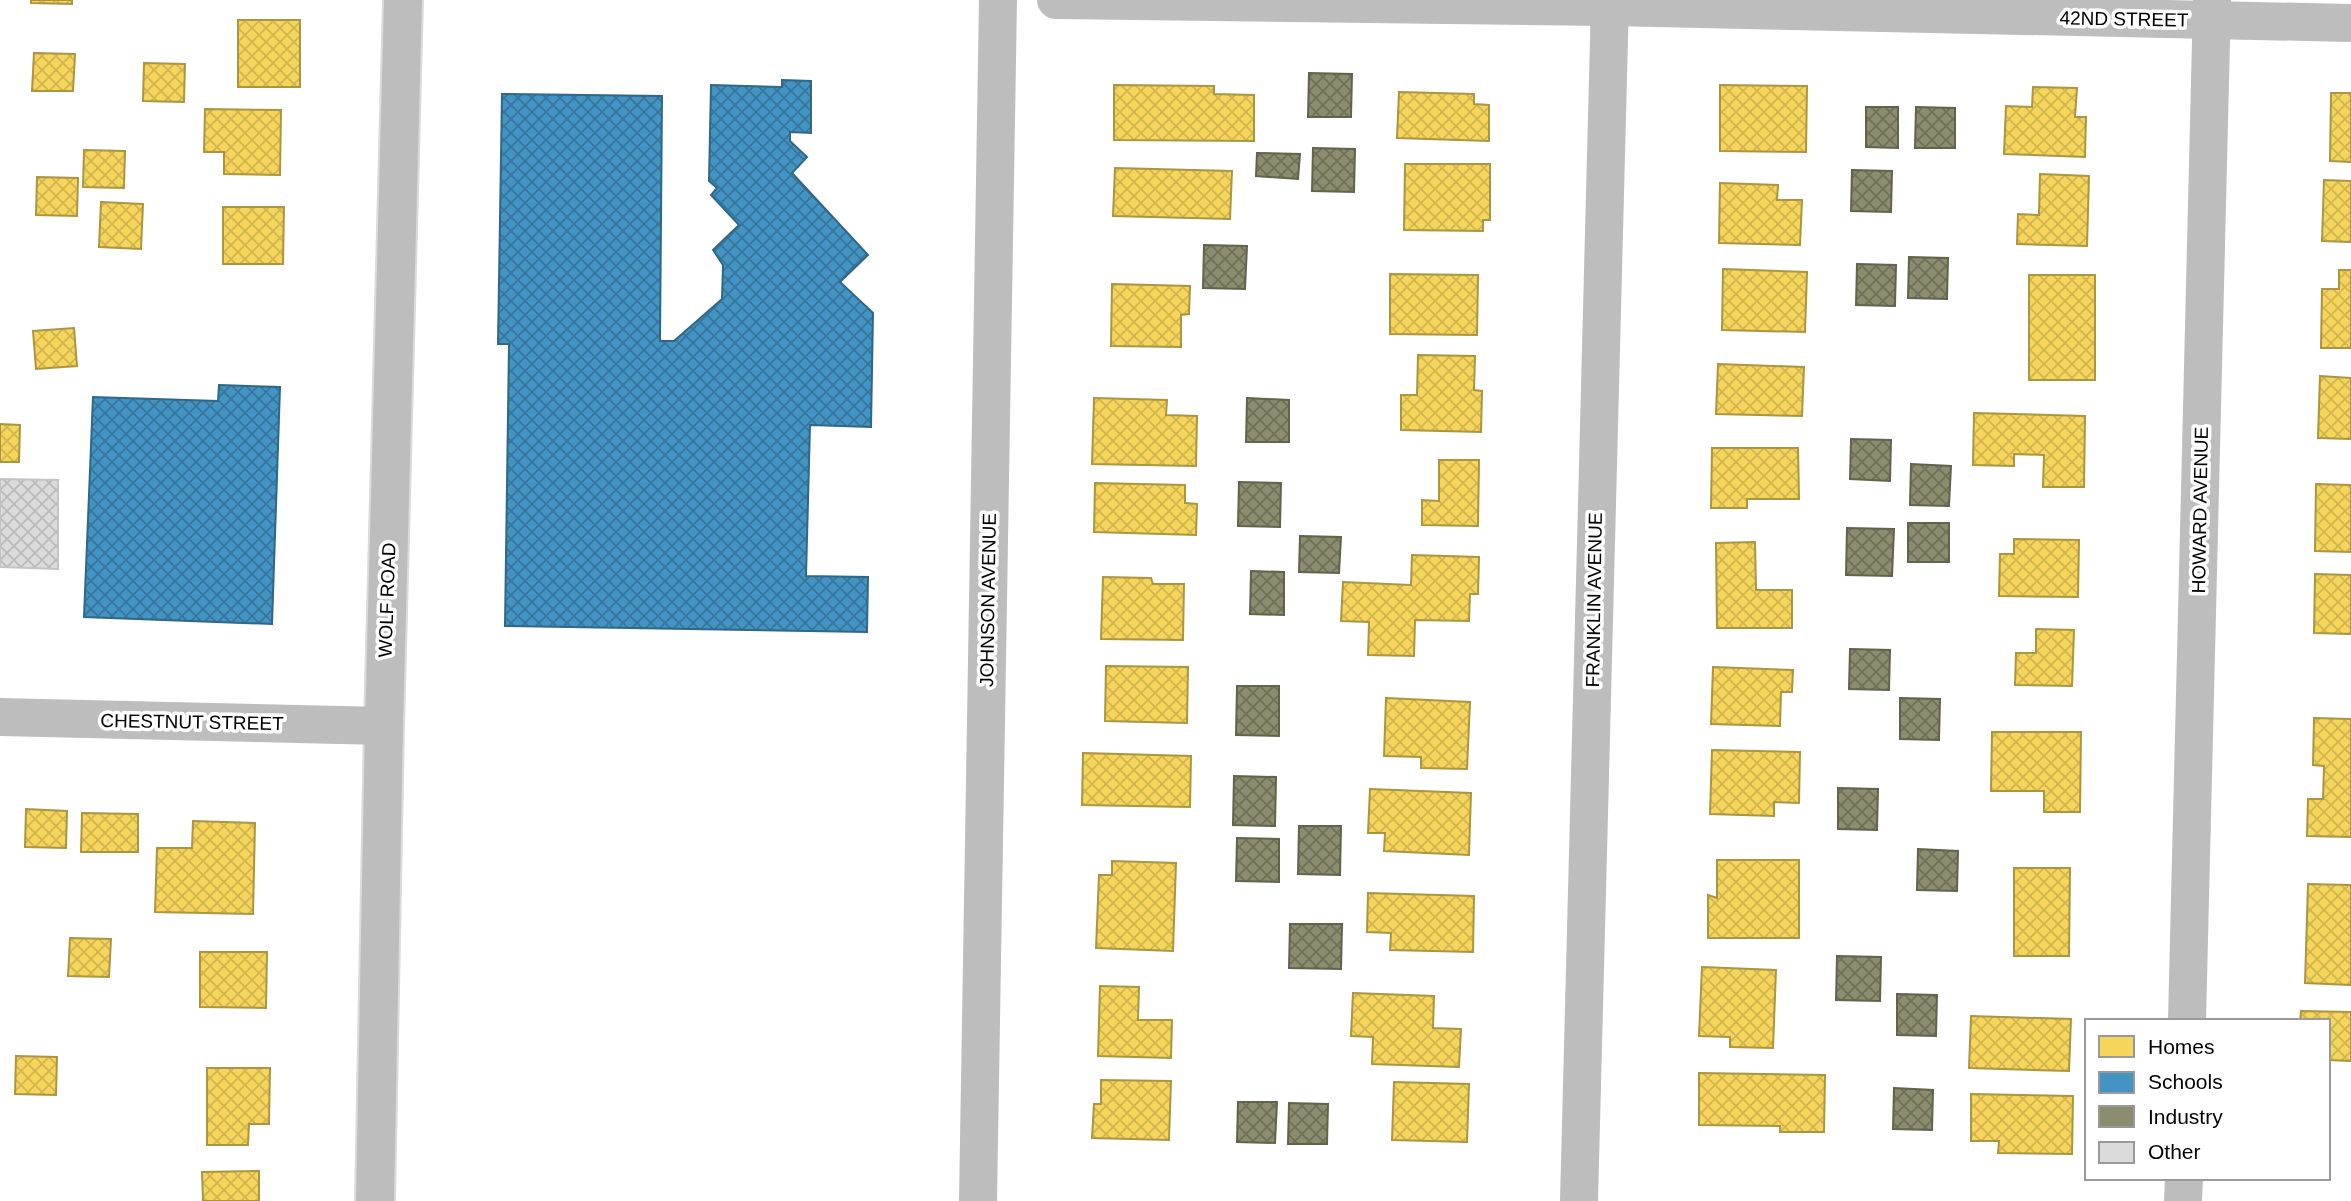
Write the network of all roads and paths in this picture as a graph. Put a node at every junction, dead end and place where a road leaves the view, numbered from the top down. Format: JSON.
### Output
{"nodes":[{"id":1,"x":403,"y":0,"type":"edge"},
{"id":2,"x":998,"y":0,"type":"edge"},
{"id":3,"x":1056,"y":0,"type":"edge"},
{"id":4,"x":1610,"y":3,"type":"edge"},
{"id":5,"x":2212,"y":10,"type":"edge"},
{"id":6,"x":2351,"y":23,"type":"edge"},
{"id":7,"x":0,"y":717,"type":"edge"},
{"id":8,"x":384,"y":726,"type":"junction"},
{"id":9,"x":2187,"y":1019,"type":"edge"},
{"id":10,"x":2183,"y":1180,"type":"edge"},
{"id":11,"x":375,"y":1201,"type":"edge"},
{"id":12,"x":978,"y":1201,"type":"edge"},
{"id":13,"x":1579,"y":1201,"type":"edge"},
{"id":14,"x":2183,"y":1201,"type":"edge"}],
"edges":[{"from":1,"to":8,"type":"street","name":"WOLF ROAD"},
{"from":2,"to":12,"type":"street","name":"JOHNSON AVENUE"},
{"from":3,"to":4,"type":"street","name":"42ND STREET"},
{"from":4,"to":5,"type":"street","name":"42ND STREET"},
{"from":4,"to":13,"type":"street","name":"FRANKLIN AVENUE"},
{"from":5,"to":6,"type":"street","name":"42ND STREET"},
{"from":5,"to":9,"type":"street","name":"HOWARD AVENUE"},
{"from":7,"to":8,"type":"street","name":"CHESTNUT STREET"},
{"from":8,"to":11,"type":"street","name":"WOLF ROAD"},
{"from":10,"to":14,"type":"street"}]}
